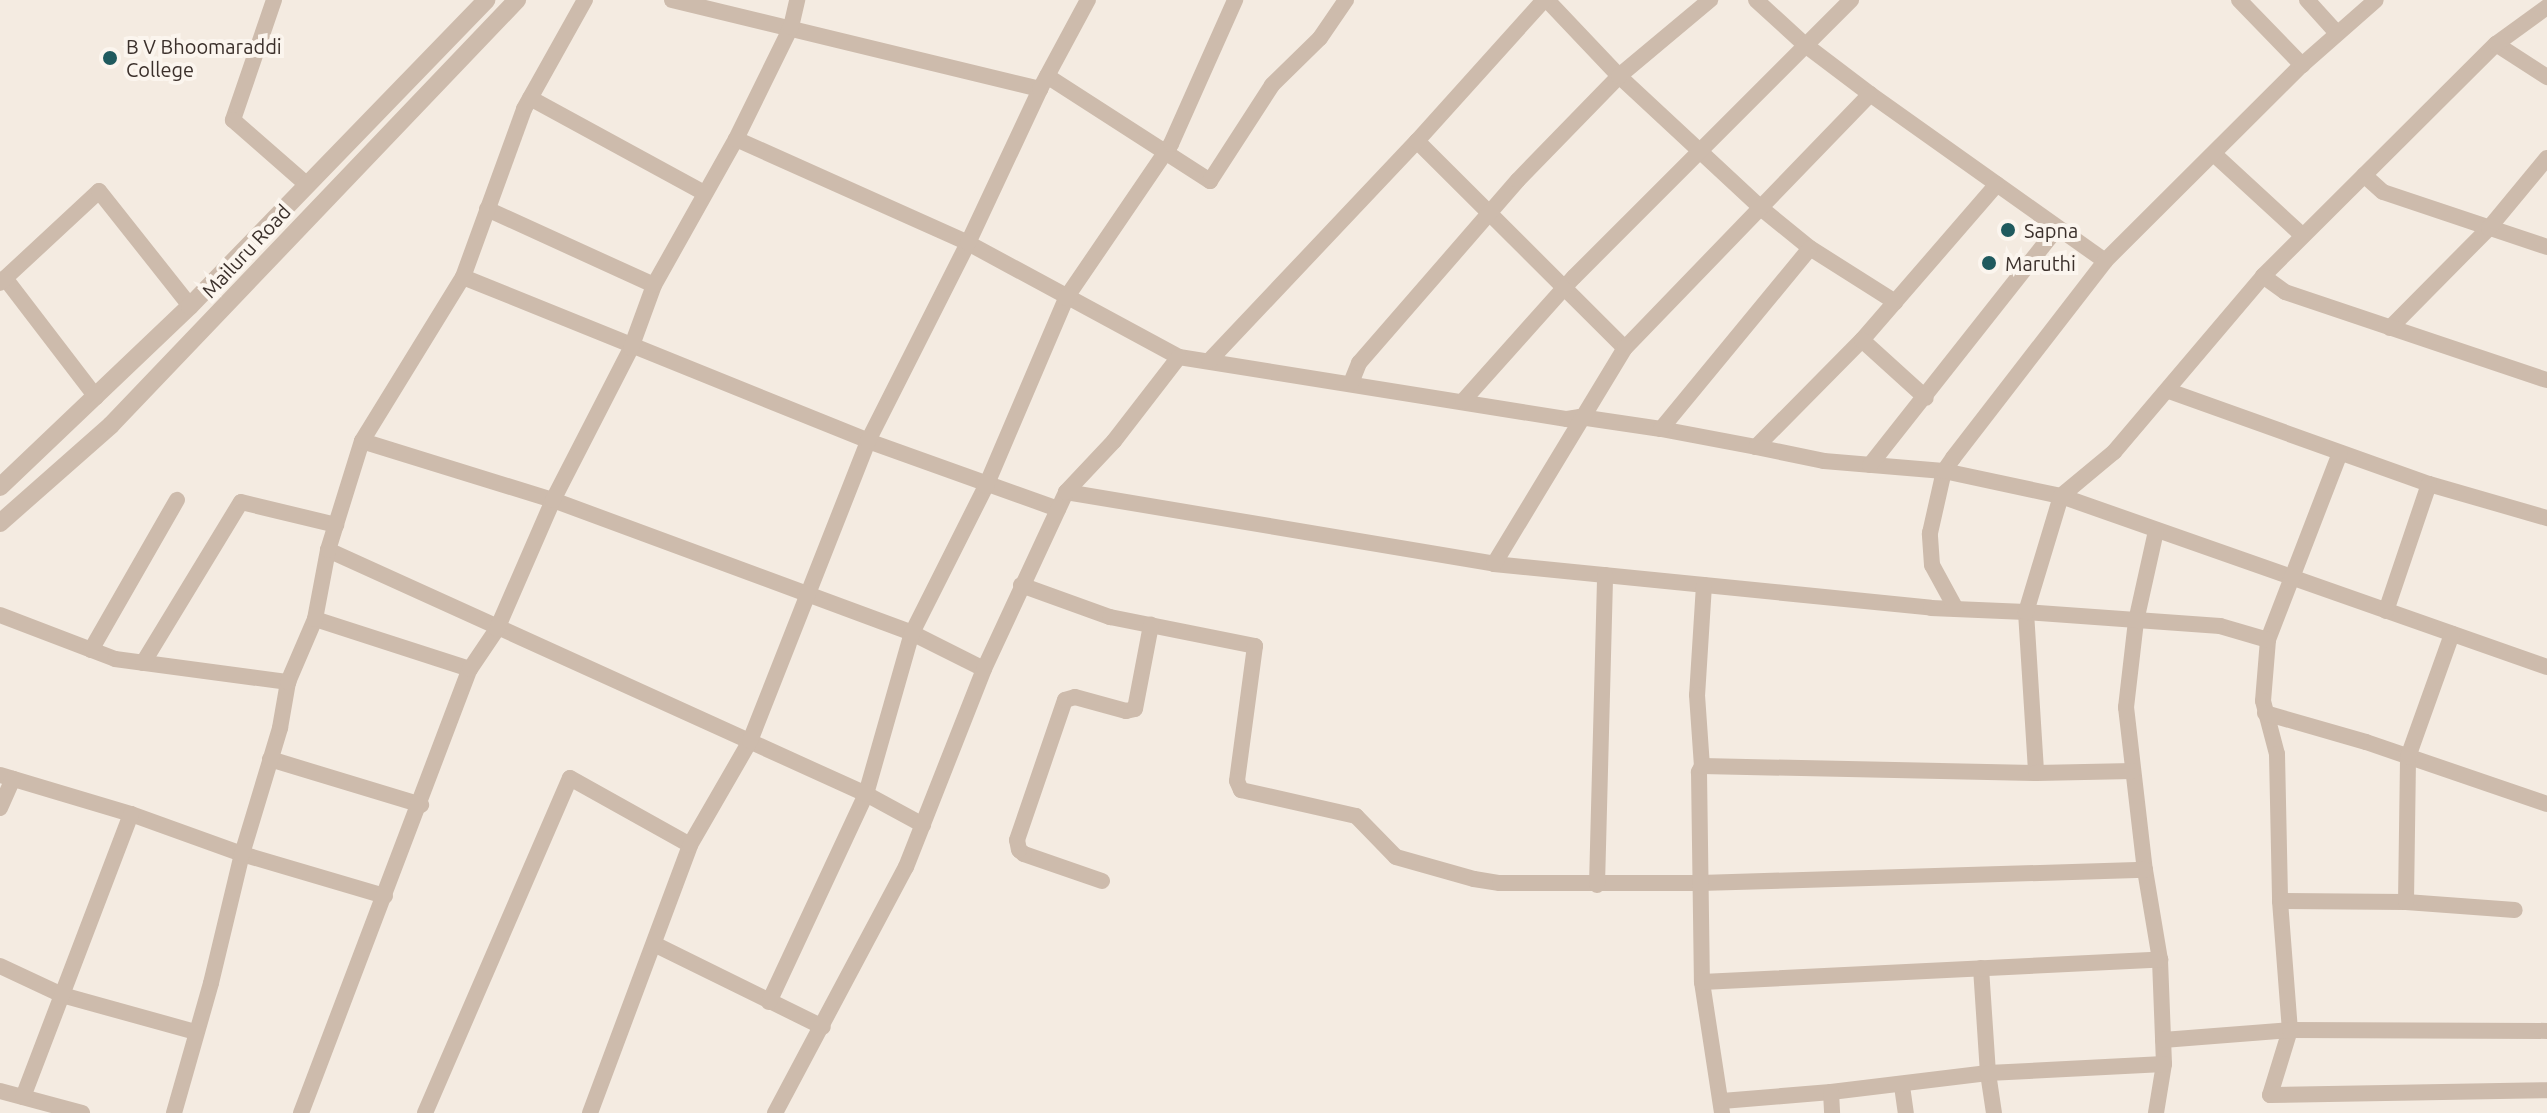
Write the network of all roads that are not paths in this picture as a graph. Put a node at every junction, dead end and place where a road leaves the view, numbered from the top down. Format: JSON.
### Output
{"nodes":[{"id":1,"x":274,"y":0,"type":"edge"},
{"id":2,"x":487,"y":0,"type":"edge"},
{"id":3,"x":517,"y":0,"type":"edge"},
{"id":4,"x":585,"y":0,"type":"edge"},
{"id":5,"x":672,"y":0,"type":"edge"},
{"id":6,"x":797,"y":0,"type":"edge"},
{"id":7,"x":1088,"y":0,"type":"edge"},
{"id":8,"x":1235,"y":0,"type":"edge"},
{"id":9,"x":1346,"y":0,"type":"edge"},
{"id":10,"x":1546,"y":0,"type":"edge"},
{"id":11,"x":1710,"y":0,"type":"edge"},
{"id":12,"x":1756,"y":0,"type":"edge"},
{"id":13,"x":1851,"y":0,"type":"edge"},
{"id":14,"x":2239,"y":0,"type":"edge"},
{"id":15,"x":2307,"y":0,"type":"edge"},
{"id":16,"x":2376,"y":0,"type":"edge"},
{"id":17,"x":2547,"y":7,"type":"edge"},
{"id":18,"x":791,"y":27,"type":"junction"},
{"id":19,"x":2336,"y":32,"type":"junction"},
{"id":20,"x":1804,"y":44,"type":"junction"},
{"id":21,"x":2496,"y":44,"type":"junction"},
{"id":22,"x":2302,"y":65,"type":"junction"},
{"id":23,"x":1619,"y":76,"type":"junction"},
{"id":24,"x":2547,"y":77,"type":"edge"},
{"id":25,"x":1044,"y":82,"type":"junction"},
{"id":26,"x":1870,"y":94,"type":"junction"},
{"id":27,"x":530,"y":98,"type":"junction"},
{"id":28,"x":736,"y":139,"type":"junction"},
{"id":29,"x":1417,"y":141,"type":"junction"},
{"id":30,"x":1701,"y":149,"type":"junction"},
{"id":31,"x":1164,"y":153,"type":"junction"},
{"id":32,"x":2215,"y":155,"type":"junction"},
{"id":33,"x":2547,"y":158,"type":"edge"},
{"id":34,"x":2364,"y":175,"type":"junction"},
{"id":35,"x":306,"y":184,"type":"junction"},
{"id":36,"x":1997,"y":184,"type":"junction"},
{"id":37,"x":704,"y":193,"type":"junction"},
{"id":38,"x":487,"y":209,"type":"junction"},
{"id":39,"x":1762,"y":209,"type":"junction"},
{"id":40,"x":1490,"y":215,"type":"junction"},
{"id":41,"x":2057,"y":228,"type":"junction"},
{"id":42,"x":2489,"y":228,"type":"junction"},
{"id":43,"x":2302,"y":235,"type":"junction"},
{"id":44,"x":968,"y":243,"type":"junction"},
{"id":45,"x":2547,"y":247,"type":"edge"},
{"id":46,"x":1810,"y":248,"type":"junction"},
{"id":47,"x":2105,"y":261,"type":"junction"},
{"id":48,"x":2263,"y":276,"type":"junction"},
{"id":49,"x":463,"y":277,"type":"junction"},
{"id":50,"x":3,"y":281,"type":"edge"},
{"id":51,"x":654,"y":285,"type":"junction"},
{"id":52,"x":1565,"y":287,"type":"junction"},
{"id":53,"x":1066,"y":298,"type":"junction"},
{"id":54,"x":1895,"y":302,"type":"junction"},
{"id":55,"x":190,"y":306,"type":"junction"},
{"id":56,"x":2390,"y":328,"type":"junction"},
{"id":57,"x":1862,"y":340,"type":"junction"},
{"id":58,"x":631,"y":348,"type":"junction"},
{"id":59,"x":1625,"y":348,"type":"junction"},
{"id":60,"x":1179,"y":357,"type":"junction"},
{"id":61,"x":1209,"y":361,"type":"junction"},
{"id":62,"x":2547,"y":380,"type":"edge"},
{"id":63,"x":1351,"y":383,"type":"junction"},
{"id":64,"x":2169,"y":391,"type":"junction"},
{"id":65,"x":96,"y":397,"type":"junction"},
{"id":66,"x":1926,"y":398,"type":"junction"},
{"id":67,"x":1463,"y":401,"type":"junction"},
{"id":68,"x":1580,"y":417,"type":"junction"},
{"id":69,"x":1661,"y":429,"type":"junction"},
{"id":70,"x":362,"y":441,"type":"junction"},
{"id":71,"x":868,"y":441,"type":"junction"},
{"id":72,"x":1756,"y":447,"type":"junction"},
{"id":73,"x":2340,"y":453,"type":"junction"},
{"id":74,"x":1870,"y":465,"type":"junction"},
{"id":75,"x":1944,"y":471,"type":"junction"},
{"id":76,"x":2429,"y":484,"type":"junction"},
{"id":77,"x":986,"y":486,"type":"junction"},
{"id":78,"x":0,"y":487,"type":"edge"},
{"id":79,"x":1066,"y":492,"type":"junction"},
{"id":80,"x":2061,"y":496,"type":"junction"},
{"id":81,"x":177,"y":500,"type":"dead end"},
{"id":82,"x":553,"y":500,"type":"junction"},
{"id":83,"x":1058,"y":509,"type":"junction"},
{"id":84,"x":2547,"y":518,"type":"edge"},
{"id":85,"x":0,"y":523,"type":"edge"},
{"id":86,"x":336,"y":525,"type":"junction"},
{"id":87,"x":2156,"y":531,"type":"junction"},
{"id":88,"x":328,"y":550,"type":"junction"},
{"id":89,"x":1494,"y":564,"type":"junction"},
{"id":90,"x":1605,"y":575,"type":"junction"},
{"id":91,"x":2295,"y":577,"type":"junction"},
{"id":92,"x":1021,"y":585,"type":"junction"},
{"id":93,"x":1704,"y":585,"type":"junction"},
{"id":94,"x":807,"y":595,"type":"junction"},
{"id":95,"x":1956,"y":609,"type":"junction"},
{"id":96,"x":2386,"y":611,"type":"junction"},
{"id":97,"x":2026,"y":612,"type":"junction"},
{"id":98,"x":0,"y":615,"type":"edge"},
{"id":99,"x":315,"y":619,"type":"junction"},
{"id":100,"x":2136,"y":621,"type":"junction"},
{"id":101,"x":1151,"y":625,"type":"junction"},
{"id":102,"x":497,"y":629,"type":"junction"},
{"id":103,"x":912,"y":633,"type":"junction"},
{"id":104,"x":2452,"y":634,"type":"junction"},
{"id":105,"x":2268,"y":640,"type":"junction"},
{"id":106,"x":91,"y":650,"type":"junction"},
{"id":107,"x":143,"y":663,"type":"junction"},
{"id":108,"x":2547,"y":667,"type":"edge"},
{"id":109,"x":470,"y":669,"type":"junction"},
{"id":110,"x":984,"y":669,"type":"junction"},
{"id":111,"x":288,"y":682,"type":"junction"},
{"id":112,"x":2265,"y":713,"type":"junction"},
{"id":113,"x":750,"y":741,"type":"junction"},
{"id":114,"x":2408,"y":757,"type":"junction"},
{"id":115,"x":270,"y":759,"type":"junction"},
{"id":116,"x":1702,"y":766,"type":"junction"},
{"id":117,"x":2133,"y":771,"type":"junction"},
{"id":118,"x":2036,"y":773,"type":"junction"},
{"id":119,"x":7,"y":777,"type":"edge"},
{"id":120,"x":866,"y":794,"type":"junction"},
{"id":121,"x":2547,"y":804,"type":"edge"},
{"id":122,"x":421,"y":805,"type":"junction"},
{"id":123,"x":0,"y":808,"type":"edge"},
{"id":124,"x":131,"y":814,"type":"junction"},
{"id":125,"x":923,"y":825,"type":"junction"},
{"id":126,"x":690,"y":845,"type":"junction"},
{"id":127,"x":242,"y":854,"type":"junction"},
{"id":128,"x":2145,"y":870,"type":"junction"},
{"id":129,"x":1102,"y":881,"type":"dead end"},
{"id":130,"x":1700,"y":883,"type":"junction"},
{"id":131,"x":1597,"y":885,"type":"junction"},
{"id":132,"x":385,"y":896,"type":"junction"},
{"id":133,"x":2280,"y":901,"type":"junction"},
{"id":134,"x":2406,"y":902,"type":"junction"},
{"id":135,"x":2515,"y":910,"type":"dead end"},
{"id":136,"x":654,"y":944,"type":"junction"},
{"id":137,"x":2160,"y":960,"type":"junction"},
{"id":138,"x":0,"y":966,"type":"edge"},
{"id":139,"x":1981,"y":968,"type":"junction"},
{"id":140,"x":1702,"y":982,"type":"junction"},
{"id":141,"x":62,"y":995,"type":"junction"},
{"id":142,"x":769,"y":1002,"type":"junction"},
{"id":143,"x":823,"y":1027,"type":"junction"},
{"id":144,"x":2290,"y":1030,"type":"junction"},
{"id":145,"x":2547,"y":1031,"type":"edge"},
{"id":146,"x":195,"y":1032,"type":"junction"},
{"id":147,"x":2163,"y":1040,"type":"junction"},
{"id":148,"x":2164,"y":1064,"type":"junction"},
{"id":149,"x":1988,"y":1073,"type":"junction"},
{"id":150,"x":1902,"y":1086,"type":"junction"},
{"id":151,"x":2547,"y":1090,"type":"edge"},
{"id":152,"x":0,"y":1091,"type":"edge"},
{"id":153,"x":1831,"y":1092,"type":"junction"},
{"id":154,"x":2270,"y":1095,"type":"junction"},
{"id":155,"x":23,"y":1097,"type":"junction"},
{"id":156,"x":1722,"y":1107,"type":"edge"},
{"id":157,"x":82,"y":1113,"type":"edge"},
{"id":158,"x":174,"y":1113,"type":"edge"},
{"id":159,"x":301,"y":1113,"type":"edge"},
{"id":160,"x":425,"y":1113,"type":"edge"},
{"id":161,"x":590,"y":1113,"type":"edge"},
{"id":162,"x":775,"y":1113,"type":"edge"},
{"id":163,"x":1832,"y":1113,"type":"edge"},
{"id":164,"x":1906,"y":1113,"type":"edge"},
{"id":165,"x":1994,"y":1113,"type":"edge"},
{"id":166,"x":2156,"y":1113,"type":"edge"},
{"id":167,"x":2272,"y":1113,"type":"edge"}],
"edges":[{"from":1,"to":35,"type":"street"},
{"from":2,"to":35,"type":"street"},
{"from":3,"to":85,"type":"street","name":"Mailuru Road"},
{"from":4,"to":27,"type":"street"},
{"from":5,"to":18,"type":"street"},
{"from":6,"to":18,"type":"street"},
{"from":7,"to":25,"type":"street"},
{"from":8,"to":31,"type":"street"},
{"from":9,"to":31,"type":"street"},
{"from":10,"to":23,"type":"street"},
{"from":10,"to":29,"type":"street"},
{"from":11,"to":23,"type":"street"},
{"from":12,"to":20,"type":"street"},
{"from":13,"to":20,"type":"street"},
{"from":14,"to":22,"type":"street"},
{"from":15,"to":19,"type":"street"},
{"from":16,"to":19,"type":"street"},
{"from":17,"to":21,"type":"street"},
{"from":18,"to":25,"type":"street"},
{"from":18,"to":28,"type":"street"},
{"from":19,"to":22,"type":"street"},
{"from":20,"to":26,"type":"street"},
{"from":20,"to":30,"type":"street"},
{"from":21,"to":24,"type":"street"},
{"from":21,"to":34,"type":"street"},
{"from":22,"to":32,"type":"street"},
{"from":23,"to":30,"type":"street"},
{"from":23,"to":40,"type":"street"},
{"from":25,"to":31,"type":"street"},
{"from":25,"to":44,"type":"street"},
{"from":26,"to":36,"type":"street"},
{"from":26,"to":39,"type":"street"},
{"from":27,"to":37,"type":"street"},
{"from":27,"to":38,"type":"street"},
{"from":28,"to":37,"type":"street"},
{"from":28,"to":44,"type":"street"},
{"from":29,"to":40,"type":"street"},
{"from":29,"to":61,"type":"street"},
{"from":30,"to":39,"type":"street"},
{"from":30,"to":52,"type":"street"},
{"from":31,"to":53,"type":"street"},
{"from":32,"to":43,"type":"street"},
{"from":32,"to":47,"type":"street"},
{"from":33,"to":42,"type":"street"},
{"from":34,"to":42,"type":"street"},
{"from":34,"to":43,"type":"street"},
{"from":35,"to":55,"type":"street"},
{"from":36,"to":41,"type":"street"},
{"from":36,"to":54,"type":"street"},
{"from":37,"to":51,"type":"street"},
{"from":38,"to":49,"type":"street"},
{"from":38,"to":51,"type":"street"},
{"from":39,"to":46,"type":"street"},
{"from":39,"to":59,"type":"street"},
{"from":40,"to":52,"type":"street"},
{"from":40,"to":63,"type":"street"},
{"from":41,"to":47,"type":"street"},
{"from":41,"to":66,"type":"street"},
{"from":42,"to":45,"type":"street"},
{"from":42,"to":56,"type":"street"},
{"from":43,"to":48,"type":"street"},
{"from":44,"to":53,"type":"street"},
{"from":44,"to":71,"type":"street"},
{"from":46,"to":54,"type":"street"},
{"from":46,"to":69,"type":"street"},
{"from":47,"to":75,"type":"street"},
{"from":48,"to":56,"type":"street"},
{"from":48,"to":64,"type":"street"},
{"from":49,"to":58,"type":"street"},
{"from":49,"to":70,"type":"street"},
{"from":50,"to":55,"type":"street"},
{"from":50,"to":65,"type":"street"},
{"from":51,"to":58,"type":"street"},
{"from":52,"to":59,"type":"street"},
{"from":52,"to":67,"type":"street"},
{"from":53,"to":60,"type":"street"},
{"from":53,"to":77,"type":"street"},
{"from":54,"to":57,"type":"street"},
{"from":55,"to":65,"type":"street"},
{"from":56,"to":62,"type":"street"},
{"from":57,"to":66,"type":"street"},
{"from":57,"to":72,"type":"street"},
{"from":58,"to":71,"type":"street"},
{"from":58,"to":82,"type":"street"},
{"from":59,"to":68,"type":"street"},
{"from":60,"to":61,"type":"street"},
{"from":60,"to":79,"type":"street"},
{"from":61,"to":63,"type":"street"},
{"from":63,"to":67,"type":"street"},
{"from":64,"to":73,"type":"street"},
{"from":64,"to":80,"type":"street"},
{"from":65,"to":78,"type":"street"},
{"from":66,"to":74,"type":"street"},
{"from":67,"to":68,"type":"street"},
{"from":68,"to":69,"type":"street"},
{"from":68,"to":89,"type":"street"},
{"from":69,"to":72,"type":"street"},
{"from":70,"to":82,"type":"street"},
{"from":70,"to":86,"type":"street"},
{"from":71,"to":77,"type":"street"},
{"from":71,"to":94,"type":"street"},
{"from":72,"to":74,"type":"street"},
{"from":73,"to":76,"type":"street"},
{"from":73,"to":91,"type":"street"},
{"from":74,"to":75,"type":"street"},
{"from":75,"to":80,"type":"street"},
{"from":75,"to":95,"type":"street"},
{"from":76,"to":84,"type":"street"},
{"from":76,"to":96,"type":"street"},
{"from":77,"to":83,"type":"street"},
{"from":77,"to":103,"type":"street"},
{"from":79,"to":83,"type":"street"},
{"from":79,"to":89,"type":"street"},
{"from":80,"to":87,"type":"street"},
{"from":80,"to":97,"type":"street"},
{"from":81,"to":106,"type":"street"},
{"from":82,"to":94,"type":"street"},
{"from":82,"to":102,"type":"street"},
{"from":83,"to":92,"type":"street"},
{"from":86,"to":88,"type":"street"},
{"from":86,"to":107,"type":"street"},
{"from":87,"to":91,"type":"street"},
{"from":87,"to":100,"type":"street"},
{"from":88,"to":99,"type":"street"},
{"from":88,"to":102,"type":"street"},
{"from":89,"to":90,"type":"street"},
{"from":90,"to":93,"type":"street"},
{"from":90,"to":131,"type":"street"},
{"from":91,"to":96,"type":"street"},
{"from":91,"to":105,"type":"street"},
{"from":92,"to":101,"type":"street"},
{"from":92,"to":110,"type":"street"},
{"from":93,"to":95,"type":"street"},
{"from":93,"to":116,"type":"street"},
{"from":94,"to":103,"type":"street"},
{"from":94,"to":113,"type":"street"},
{"from":95,"to":97,"type":"street"},
{"from":96,"to":104,"type":"street"},
{"from":97,"to":100,"type":"street"},
{"from":97,"to":118,"type":"street"},
{"from":98,"to":106,"type":"street"},
{"from":99,"to":109,"type":"street"},
{"from":99,"to":111,"type":"street"},
{"from":100,"to":105,"type":"street"},
{"from":100,"to":117,"type":"street"},
{"from":101,"to":129,"type":"street"},
{"from":101,"to":131,"type":"street"},
{"from":102,"to":109,"type":"street"},
{"from":102,"to":113,"type":"street"},
{"from":103,"to":110,"type":"street"},
{"from":103,"to":120,"type":"street"},
{"from":104,"to":108,"type":"street"},
{"from":104,"to":114,"type":"street"},
{"from":105,"to":112,"type":"street"},
{"from":106,"to":107,"type":"street"},
{"from":107,"to":111,"type":"street"},
{"from":109,"to":122,"type":"street"},
{"from":110,"to":125,"type":"street"},
{"from":111,"to":115,"type":"street"},
{"from":112,"to":114,"type":"street"},
{"from":112,"to":133,"type":"street"},
{"from":113,"to":120,"type":"street"},
{"from":113,"to":126,"type":"street"},
{"from":114,"to":121,"type":"street"},
{"from":114,"to":134,"type":"street"},
{"from":115,"to":122,"type":"street"},
{"from":115,"to":127,"type":"street"},
{"from":116,"to":118,"type":"street"},
{"from":116,"to":130,"type":"street"},
{"from":117,"to":118,"type":"street"},
{"from":117,"to":128,"type":"street"},
{"from":119,"to":123,"type":"street"},
{"from":119,"to":124,"type":"street"},
{"from":120,"to":125,"type":"street"},
{"from":120,"to":142,"type":"street"},
{"from":122,"to":132,"type":"street"},
{"from":124,"to":127,"type":"street"},
{"from":124,"to":141,"type":"street"},
{"from":125,"to":143,"type":"street"},
{"from":126,"to":136,"type":"street"},
{"from":126,"to":160,"type":"street"},
{"from":127,"to":132,"type":"street"},
{"from":127,"to":146,"type":"street"},
{"from":128,"to":130,"type":"street"},
{"from":128,"to":137,"type":"street"},
{"from":130,"to":131,"type":"street"},
{"from":130,"to":140,"type":"street"},
{"from":132,"to":159,"type":"street"},
{"from":133,"to":134,"type":"street"},
{"from":133,"to":144,"type":"street"},
{"from":134,"to":135,"type":"street"},
{"from":136,"to":142,"type":"street"},
{"from":136,"to":161,"type":"street"},
{"from":137,"to":139,"type":"street"},
{"from":137,"to":147,"type":"street"},
{"from":138,"to":141,"type":"street"},
{"from":139,"to":140,"type":"street"},
{"from":139,"to":149,"type":"street"},
{"from":140,"to":156,"type":"street"},
{"from":141,"to":146,"type":"street"},
{"from":141,"to":155,"type":"street"},
{"from":142,"to":143,"type":"street"},
{"from":143,"to":162,"type":"street"},
{"from":144,"to":145,"type":"street"},
{"from":144,"to":147,"type":"street"},
{"from":144,"to":154,"type":"street"},
{"from":146,"to":158,"type":"street"},
{"from":147,"to":148,"type":"street"},
{"from":148,"to":149,"type":"street"},
{"from":148,"to":166,"type":"street"},
{"from":149,"to":150,"type":"street"},
{"from":149,"to":165,"type":"street"},
{"from":150,"to":153,"type":"street"},
{"from":150,"to":164,"type":"street"},
{"from":151,"to":154,"type":"street"},
{"from":152,"to":155,"type":"street"},
{"from":153,"to":156,"type":"street"},
{"from":153,"to":163,"type":"street"},
{"from":154,"to":167,"type":"street"},
{"from":155,"to":157,"type":"street"}]}
